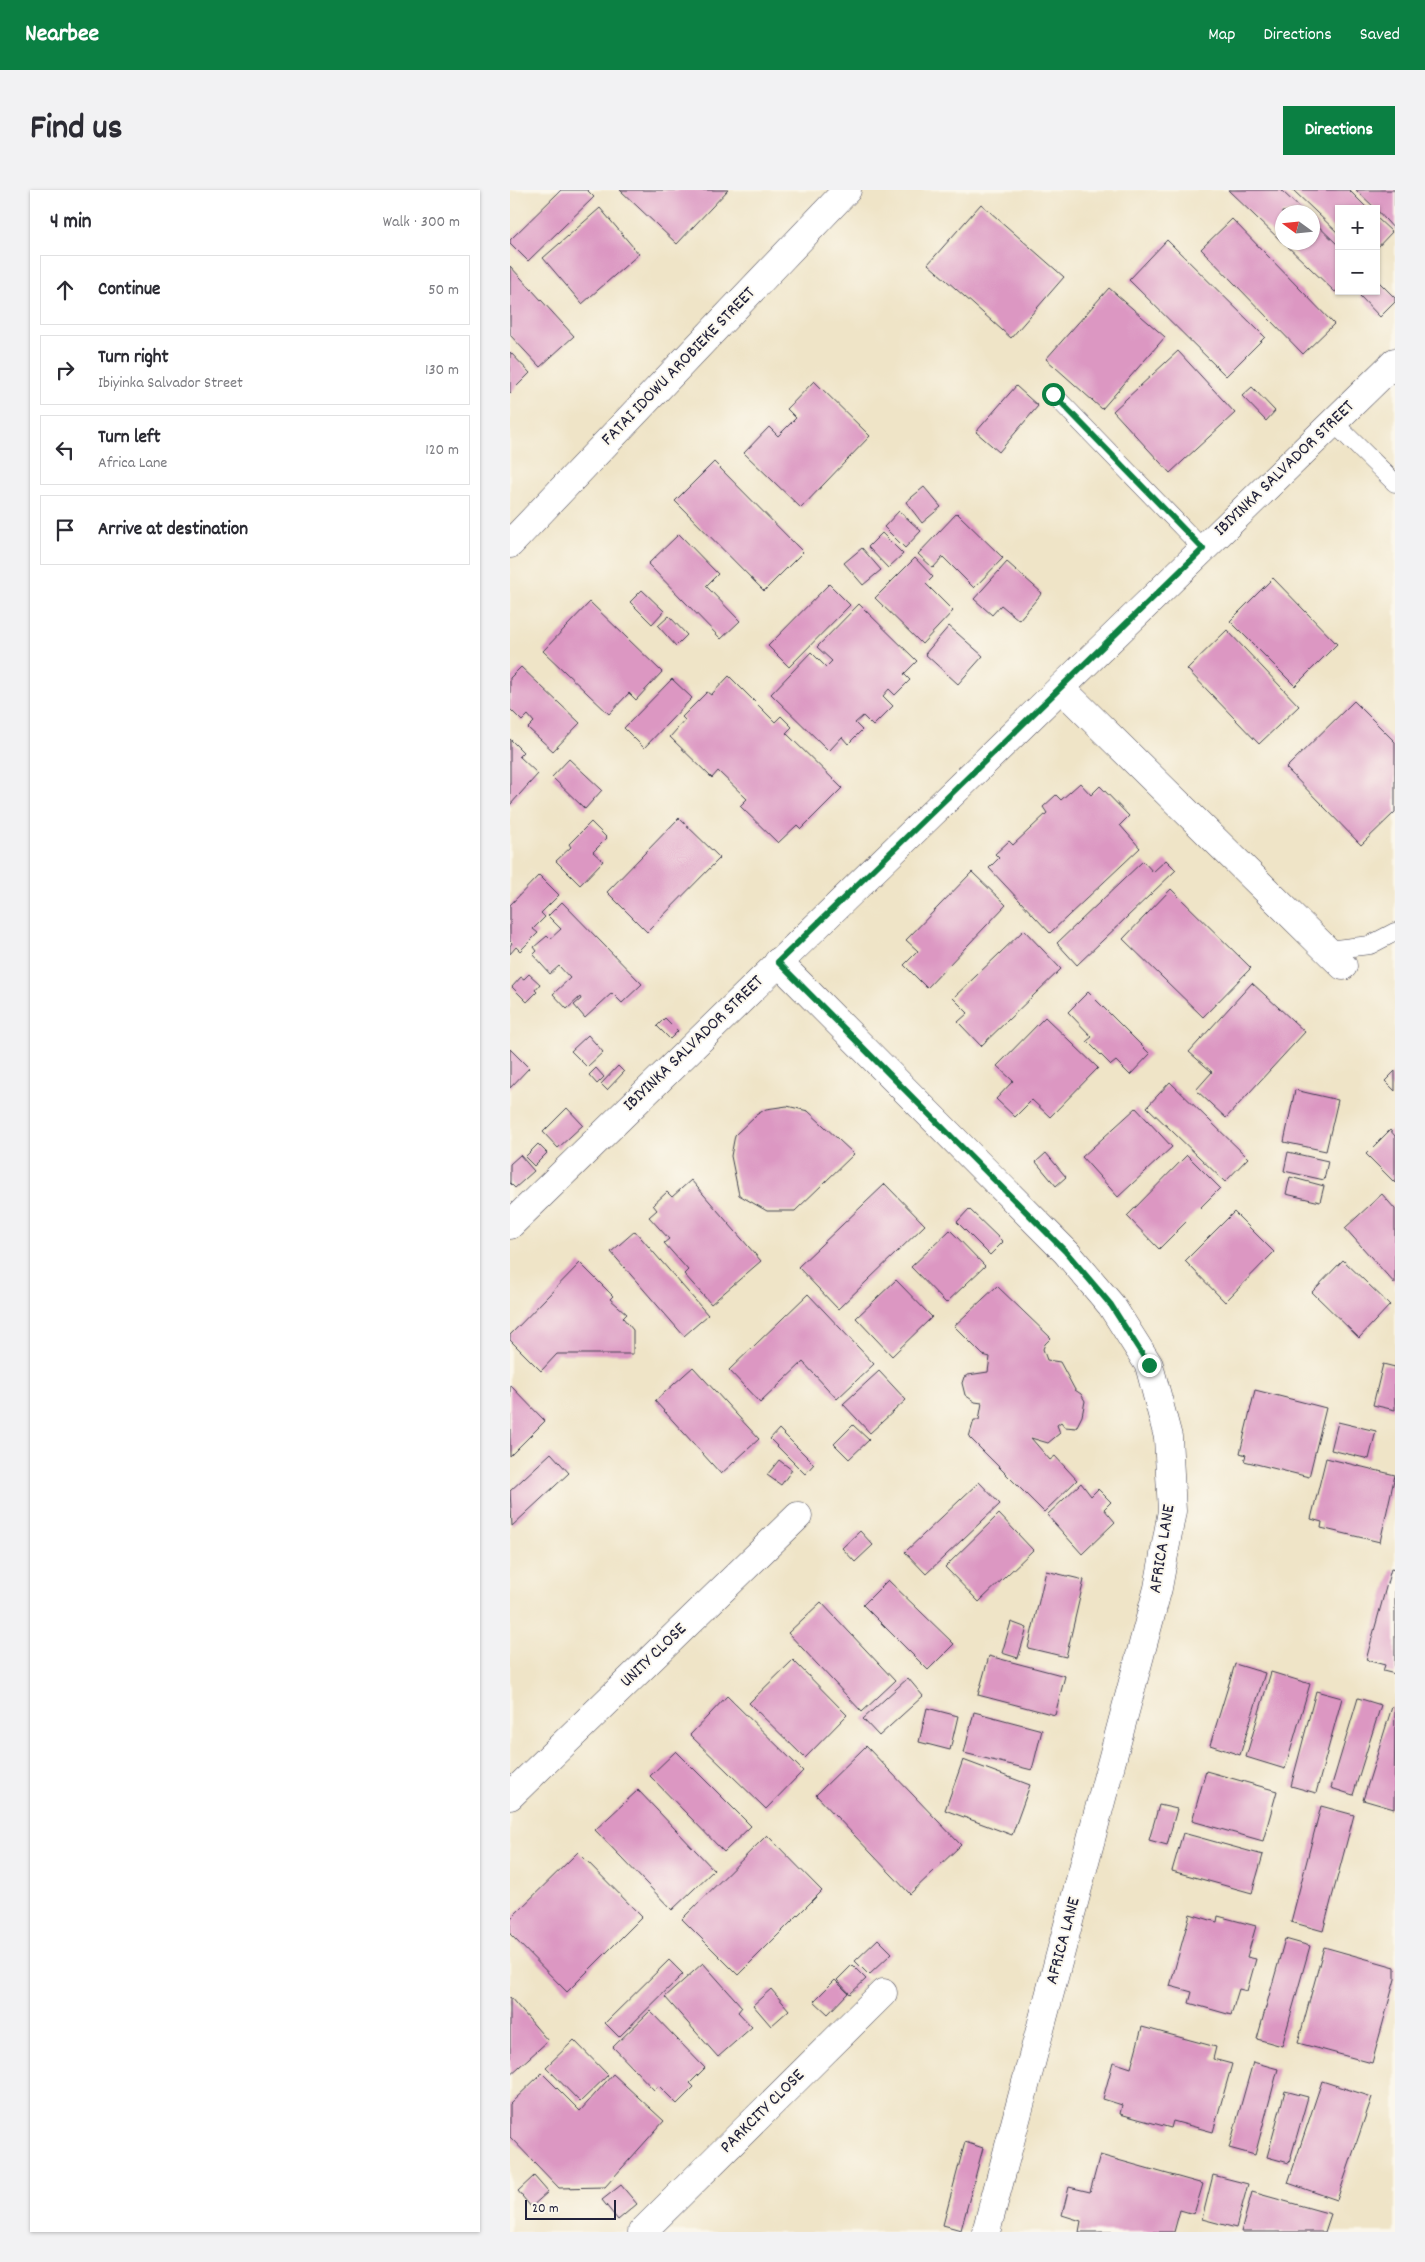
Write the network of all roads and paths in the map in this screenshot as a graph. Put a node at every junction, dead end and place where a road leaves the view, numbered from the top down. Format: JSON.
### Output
{"nodes":[{"id":1,"x":847,"y":190,"type":"edge"},
{"id":2,"x":1395,"y":362,"type":"edge"},
{"id":3,"x":1053,"y":394,"type":"dead end"},
{"id":4,"x":1333,"y":422,"type":"junction"},
{"id":5,"x":1395,"y":483,"type":"edge"},
{"id":6,"x":510,"y":544,"type":"edge"},
{"id":7,"x":1203,"y":549,"type":"junction"},
{"id":8,"x":1061,"y":688,"type":"junction"},
{"id":9,"x":1395,"y":932,"type":"edge"},
{"id":10,"x":1335,"y":958,"type":"joint"},
{"id":11,"x":778,"y":962,"type":"junction"},
{"id":12,"x":510,"y":1225,"type":"edge"},
{"id":13,"x":798,"y":1516,"type":"dead end"},
{"id":14,"x":510,"y":1796,"type":"edge"},
{"id":15,"x":883,"y":1993,"type":"dead end"},
{"id":16,"x":642,"y":2232,"type":"edge"},
{"id":17,"x":986,"y":2232,"type":"edge"}],
"edges":[{"from":1,"to":6,"type":"street","name":"FATAI IDOWU AROBIEKE STREET"},
{"from":2,"to":4,"type":"street","name":"IBIYINKA SALVADOR STREET"},
{"from":3,"to":7,"type":"lane"},
{"from":4,"to":5,"type":"lane"},
{"from":4,"to":7,"type":"street","name":"IBIYINKA SALVADOR STREET"},
{"from":7,"to":8,"type":"street","name":"IBIYINKA SALVADOR STREET"},
{"from":8,"to":10,"type":"street"},
{"from":8,"to":11,"type":"street","name":"IBIYINKA SALVADOR STREET"},
{"from":9,"to":10,"type":"lane"},
{"from":11,"to":12,"type":"street","name":"IBIYINKA SALVADOR STREET"},
{"from":11,"to":17,"type":"street","name":"AFRICA LANE"},
{"from":13,"to":14,"type":"street","name":"UNITY CLOSE"},
{"from":15,"to":16,"type":"street","name":"PARKCITY CLOSE"}]}
